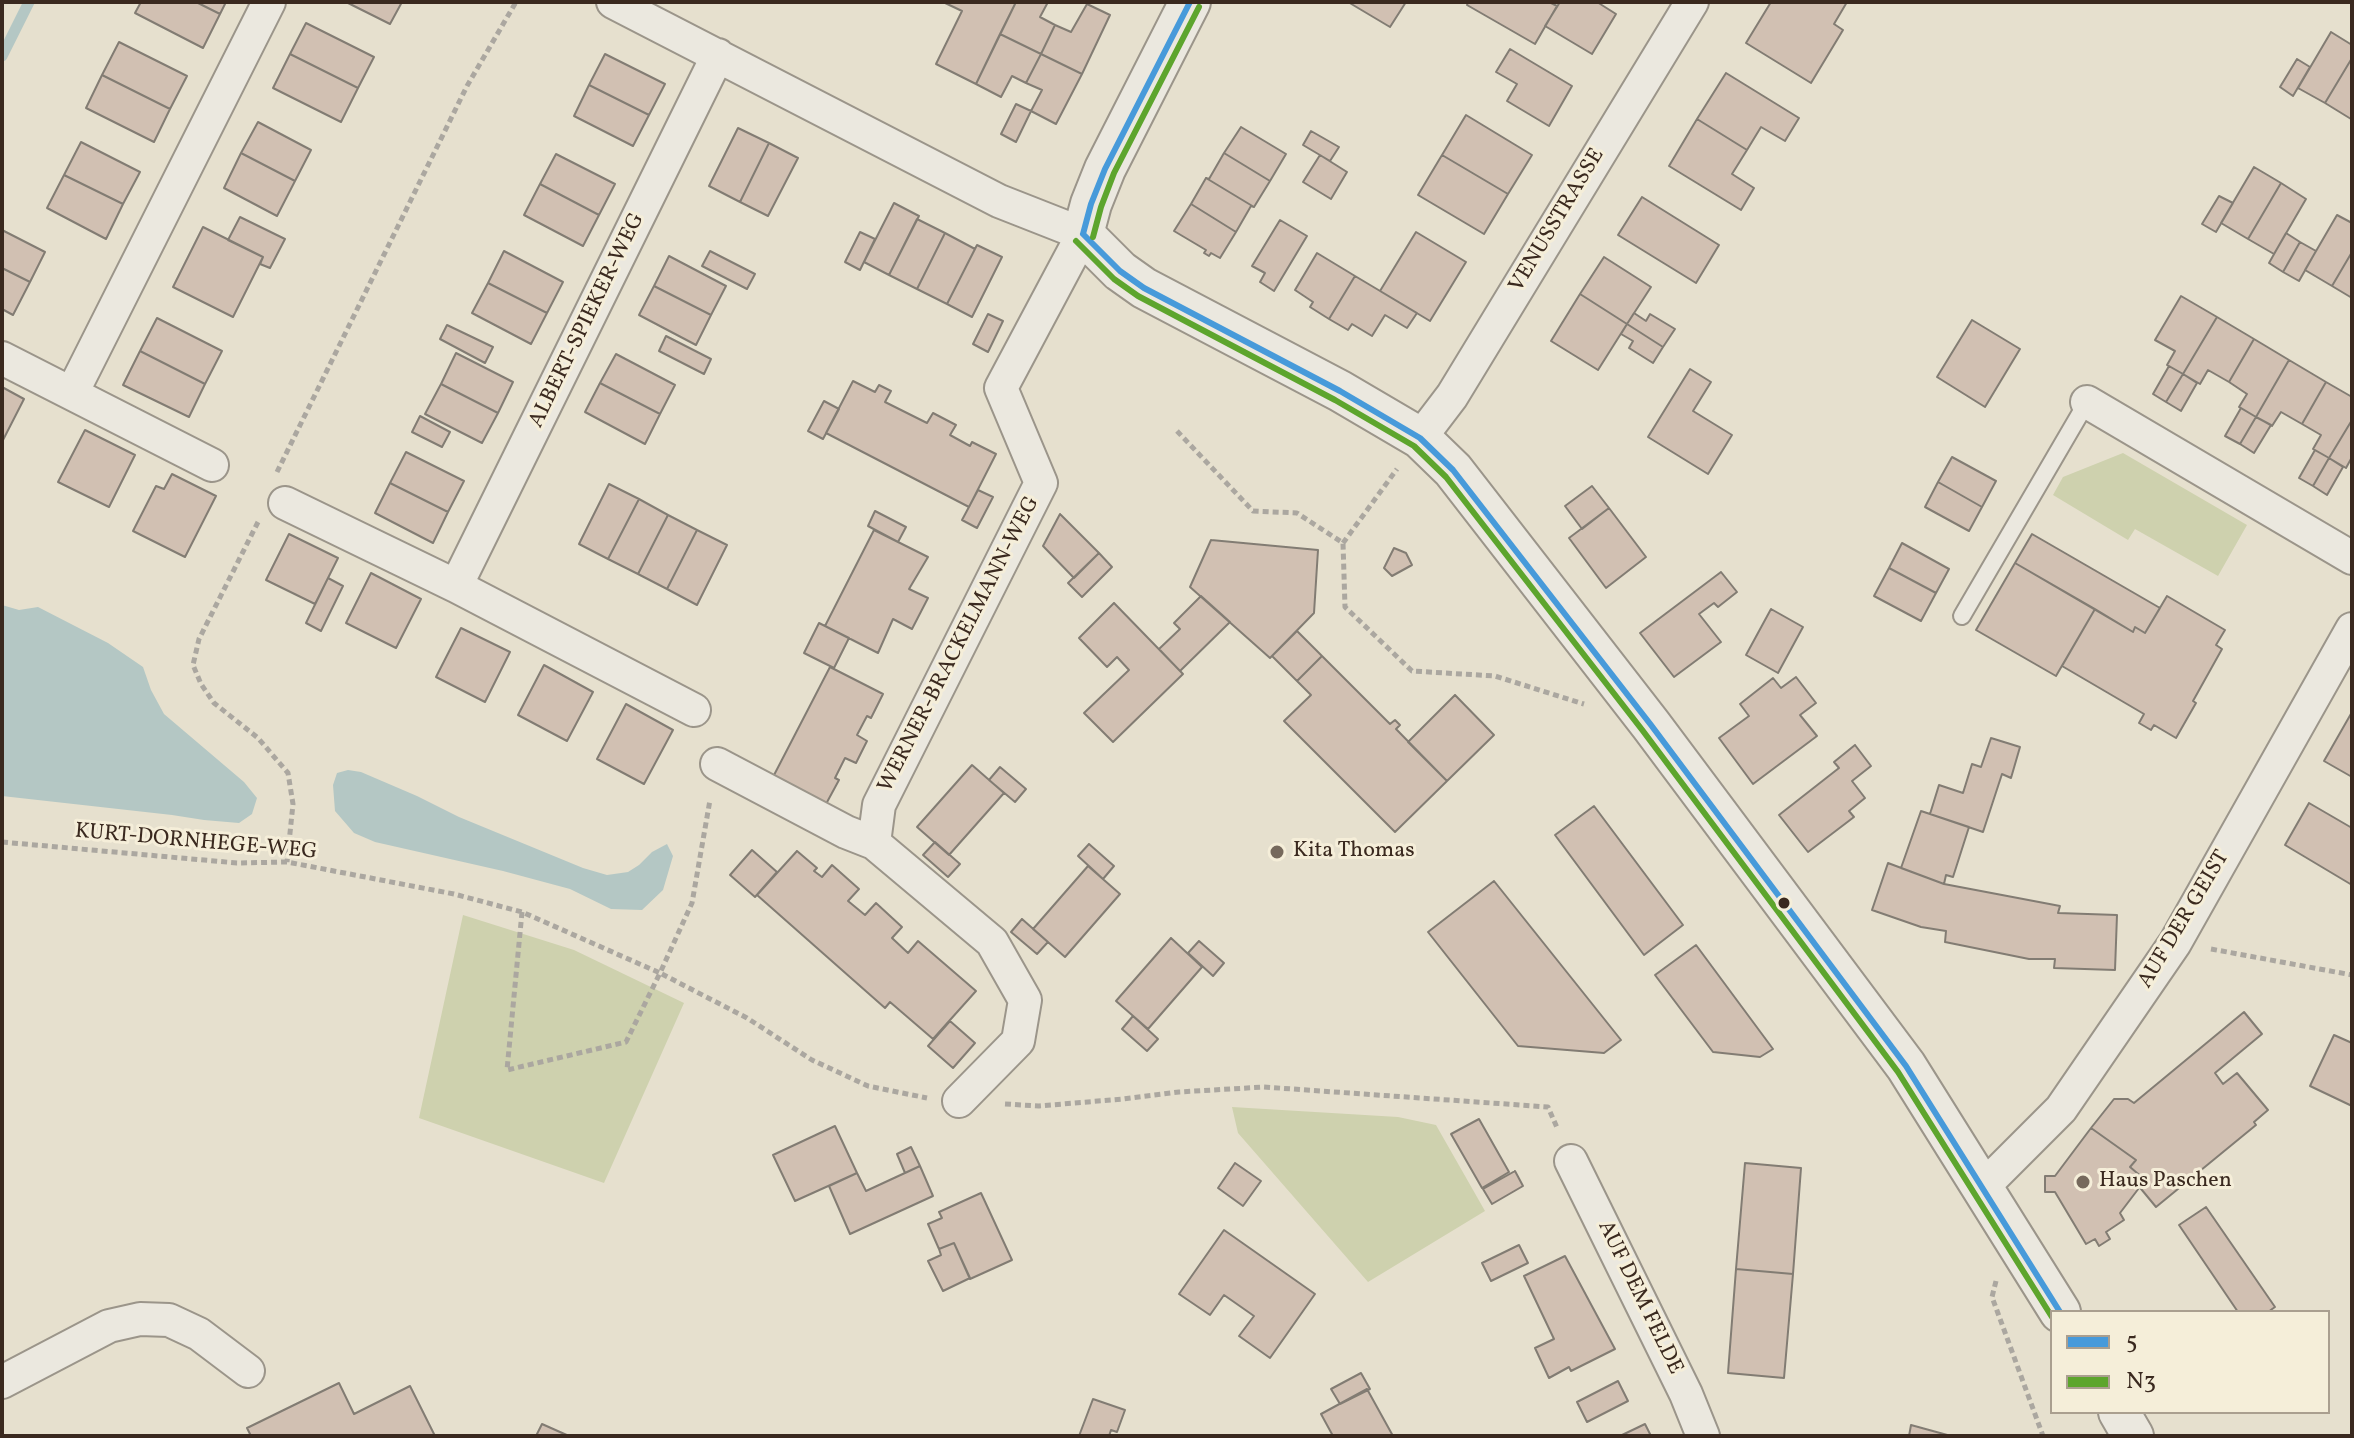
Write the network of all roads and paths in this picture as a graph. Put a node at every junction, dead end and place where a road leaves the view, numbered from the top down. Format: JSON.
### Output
{"nodes":[{"id":1,"x":269,"y":2,"type":"edge"},
{"id":2,"x":516,"y":2,"type":"edge"},
{"id":3,"x":613,"y":2,"type":"edge"},
{"id":4,"x":1190,"y":2,"type":"edge"},
{"id":5,"x":1692,"y":2,"type":"edge"},
{"id":6,"x":718,"y":55,"type":"junction"},
{"id":7,"x":1083,"y":234,"type":"junction"},
{"id":8,"x":2,"y":358,"type":"edge"},
{"id":9,"x":72,"y":393,"type":"junction"},
{"id":10,"x":2087,"y":402,"type":"joint"},
{"id":11,"x":1177,"y":431,"type":"dead end"},
{"id":12,"x":1420,"y":438,"type":"junction"},
{"id":13,"x":212,"y":465,"type":"dead end"},
{"id":14,"x":276,"y":498,"type":"junction"},
{"id":15,"x":1343,"y":543,"type":"junction"},
{"id":16,"x":2352,"y":558,"type":"edge"},
{"id":17,"x":456,"y":586,"type":"junction"},
{"id":18,"x":1962,"y":616,"type":"dead end"},
{"id":19,"x":2352,"y":629,"type":"edge"},
{"id":20,"x":1594,"y":707,"type":"dead end"},
{"id":21,"x":694,"y":710,"type":"dead end"},
{"id":22,"x":717,"y":764,"type":"joint"},
{"id":23,"x":2,"y":842,"type":"edge"},
{"id":24,"x":874,"y":843,"type":"junction"},
{"id":25,"x":287,"y":862,"type":"junction"},
{"id":26,"x":522,"y":912,"type":"junction"},
{"id":27,"x":2175,"y":943,"type":"junction"},
{"id":28,"x":660,"y":973,"type":"junction"},
{"id":29,"x":2352,"y":975,"type":"edge"},
{"id":30,"x":959,"y":1101,"type":"junction"},
{"id":31,"x":1571,"y":1161,"type":"joint"},
{"id":32,"x":1983,"y":1187,"type":"junction"},
{"id":33,"x":2009,"y":1230,"type":"junction"},
{"id":34,"x":2059,"y":1310,"type":"edge"},
{"id":35,"x":248,"y":1371,"type":"dead end"},
{"id":36,"x":2,"y":1382,"type":"edge"},
{"id":37,"x":2120,"y":1414,"type":"edge"},
{"id":38,"x":1703,"y":1436,"type":"edge"},
{"id":39,"x":2043,"y":1436,"type":"edge"},
{"id":40,"x":2133,"y":1436,"type":"edge"}],
"edges":[{"from":1,"to":9,"type":"street"},
{"from":2,"to":14,"type":"path"},
{"from":3,"to":6,"type":"street"},
{"from":4,"to":7,"type":"street"},
{"from":5,"to":12,"type":"street","name":"VENUSSTRASSE"},
{"from":6,"to":7,"type":"street"},
{"from":6,"to":17,"type":"street","name":"ALBERT-SPIEKER-WEG"},
{"from":7,"to":12,"type":"street"},
{"from":7,"to":24,"type":"street","name":"WERNER-BRACKELMANN-WEG"},
{"from":8,"to":9,"type":"street"},
{"from":9,"to":13,"type":"street"},
{"from":10,"to":16,"type":"street"},
{"from":10,"to":18,"type":"lane"},
{"from":11,"to":15,"type":"path"},
{"from":12,"to":15,"type":"path"},
{"from":12,"to":32,"type":"street"},
{"from":14,"to":17,"type":"street"},
{"from":14,"to":25,"type":"path"},
{"from":15,"to":20,"type":"path"},
{"from":17,"to":21,"type":"street"},
{"from":19,"to":27,"type":"street","name":"AUF DER GEIST"},
{"from":22,"to":24,"type":"street"},
{"from":22,"to":28,"type":"path"},
{"from":23,"to":25,"type":"path","name":"KURT-DORNHEGE-WEG"},
{"from":24,"to":30,"type":"street"},
{"from":25,"to":26,"type":"path","name":"KURT-DORNHEGE-WEG"},
{"from":26,"to":28,"type":"path","name":"KURT-DORNHEGE-WEG"},
{"from":26,"to":28,"type":"path"},
{"from":27,"to":29,"type":"path"},
{"from":27,"to":32,"type":"street","name":"AUF DER GEIST"},
{"from":28,"to":30,"type":"path","name":"KURT-DORNHEGE-WEG"},
{"from":30,"to":31,"type":"path","name":"KURT-DORNHEGE-WEG"},
{"from":31,"to":38,"type":"street","name":"AUF DEM FELDE"},
{"from":32,"to":33,"type":"street"},
{"from":33,"to":34,"type":"street"},
{"from":33,"to":39,"type":"path"},
{"from":35,"to":36,"type":"street"},
{"from":37,"to":40,"type":"street"}]}
